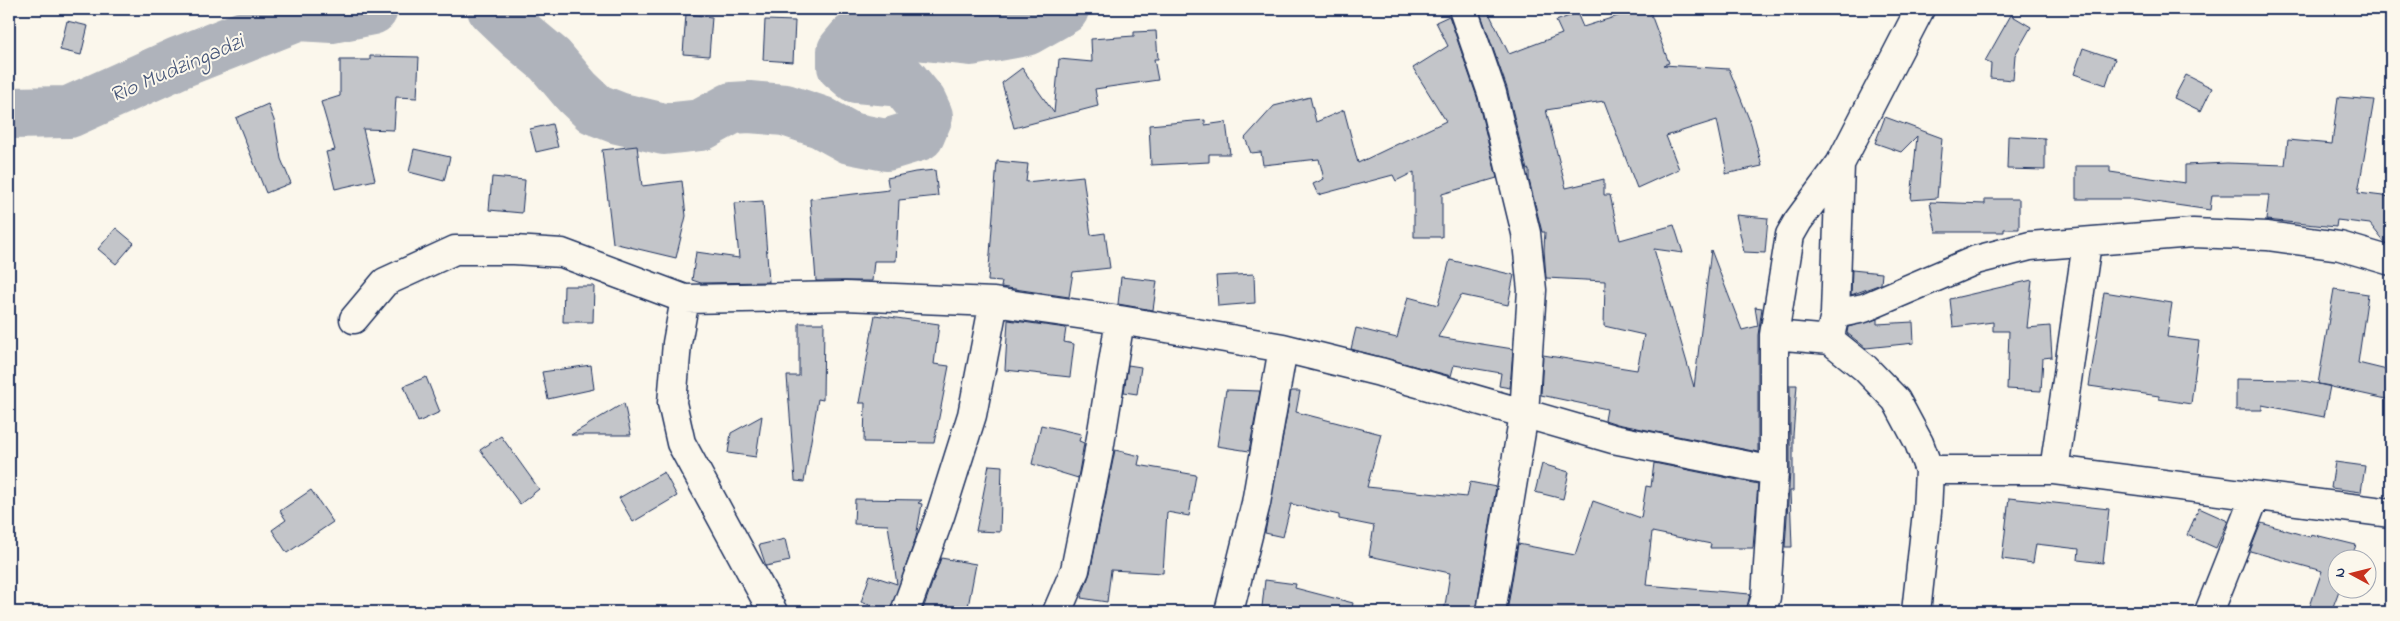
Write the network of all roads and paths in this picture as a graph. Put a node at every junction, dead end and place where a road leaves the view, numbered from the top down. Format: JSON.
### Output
{"nodes":[{"id":1,"x":1463,"y":9,"type":"edge"},
{"id":2,"x":1920,"y":9,"type":"edge"},
{"id":3,"x":1840,"y":164,"type":"junction"},
{"id":4,"x":2087,"y":243,"type":"junction"},
{"id":5,"x":2391,"y":261,"type":"edge"},
{"id":6,"x":685,"y":299,"type":"junction"},
{"id":7,"x":994,"y":302,"type":"junction"},
{"id":8,"x":354,"y":319,"type":"dead end"},
{"id":9,"x":1120,"y":320,"type":"junction"},
{"id":10,"x":1832,"y":327,"type":"junction"},
{"id":11,"x":1774,"y":335,"type":"junction"},
{"id":12,"x":1283,"y":348,"type":"junction"},
{"id":13,"x":1524,"y":414,"type":"junction"},
{"id":14,"x":1929,"y":470,"type":"junction"},
{"id":15,"x":2054,"y":470,"type":"junction"},
{"id":16,"x":1774,"y":471,"type":"junction"},
{"id":17,"x":2255,"y":496,"type":"junction"},
{"id":18,"x":2391,"y":513,"type":"edge"},
{"id":19,"x":773,"y":612,"type":"edge"},
{"id":20,"x":905,"y":612,"type":"edge"},
{"id":21,"x":1057,"y":612,"type":"edge"},
{"id":22,"x":1229,"y":612,"type":"edge"},
{"id":23,"x":1491,"y":612,"type":"edge"},
{"id":24,"x":1761,"y":612,"type":"edge"},
{"id":25,"x":1916,"y":612,"type":"edge"},
{"id":26,"x":2209,"y":612,"type":"edge"}],
"edges":[{"from":1,"to":13,"type":"street"},
{"from":2,"to":3,"type":"street"},
{"from":3,"to":10,"type":"street"},
{"from":3,"to":11,"type":"street"},
{"from":4,"to":5,"type":"street"},
{"from":4,"to":10,"type":"street"},
{"from":4,"to":15,"type":"street"},
{"from":6,"to":7,"type":"street"},
{"from":6,"to":8,"type":"street"},
{"from":6,"to":19,"type":"street"},
{"from":7,"to":9,"type":"street"},
{"from":7,"to":20,"type":"street"},
{"from":9,"to":12,"type":"street"},
{"from":9,"to":21,"type":"street"},
{"from":10,"to":11,"type":"street"},
{"from":10,"to":14,"type":"street"},
{"from":11,"to":16,"type":"street"},
{"from":12,"to":13,"type":"street"},
{"from":12,"to":22,"type":"street"},
{"from":13,"to":16,"type":"street"},
{"from":13,"to":23,"type":"street"},
{"from":14,"to":15,"type":"street"},
{"from":14,"to":25,"type":"street"},
{"from":15,"to":17,"type":"street"},
{"from":16,"to":24,"type":"street"},
{"from":17,"to":18,"type":"street"},
{"from":17,"to":26,"type":"street"}]}
